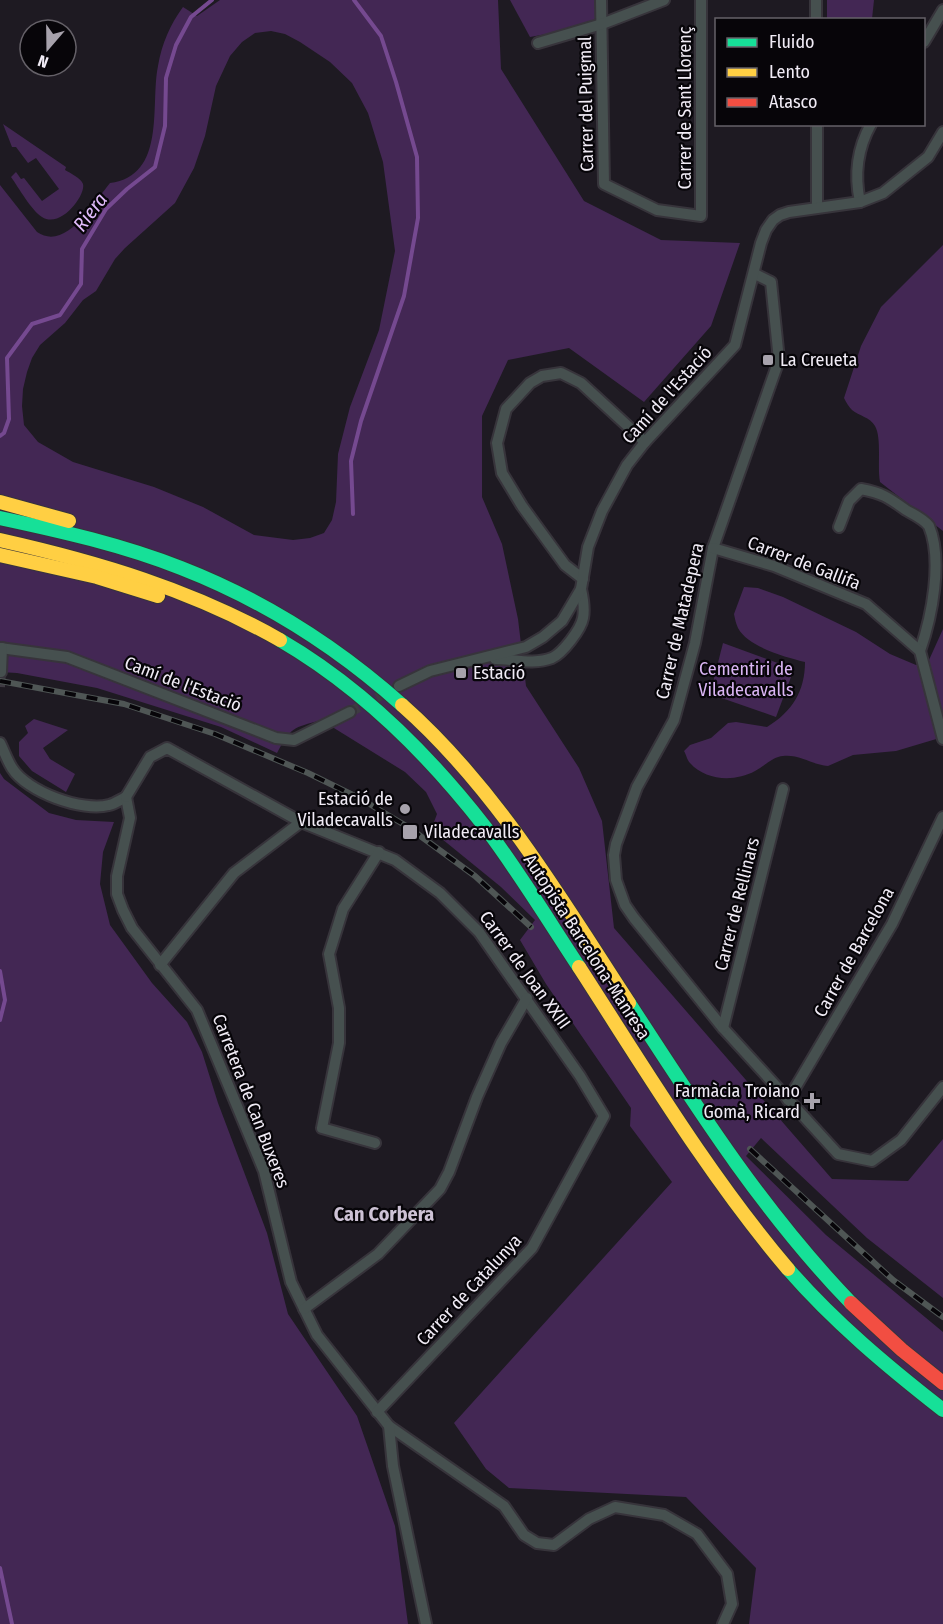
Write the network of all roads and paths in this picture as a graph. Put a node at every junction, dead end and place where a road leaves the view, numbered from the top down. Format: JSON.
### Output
{"nodes":[{"id":1,"x":601,"y":0,"type":"edge"},
{"id":2,"x":664,"y":0,"type":"edge"},
{"id":3,"x":701,"y":0,"type":"edge"},
{"id":4,"x":816,"y":0,"type":"edge"},
{"id":5,"x":943,"y":9,"type":"edge"},
{"id":6,"x":816,"y":18,"type":"edge"},
{"id":7,"x":602,"y":24,"type":"junction"},
{"id":8,"x":925,"y":40,"type":"edge"},
{"id":9,"x":538,"y":43,"type":"dead end"},
{"id":10,"x":816,"y":126,"type":"edge"},
{"id":11,"x":862,"y":126,"type":"edge"},
{"id":12,"x":870,"y":126,"type":"edge"},
{"id":13,"x":943,"y":132,"type":"edge"},
{"id":14,"x":865,"y":140,"type":"junction"},
{"id":15,"x":604,"y":183,"type":"joint"},
{"id":16,"x":860,"y":202,"type":"junction"},
{"id":17,"x":817,"y":207,"type":"junction"},
{"id":18,"x":755,"y":274,"type":"junction"},
{"id":19,"x":645,"y":442,"type":"junction"},
{"id":20,"x":0,"y":501,"type":"edge"},
{"id":21,"x":0,"y":518,"type":"edge"},
{"id":22,"x":839,"y":527,"type":"dead end"},
{"id":23,"x":0,"y":540,"type":"edge"},
{"id":24,"x":713,"y":548,"type":"junction"},
{"id":25,"x":0,"y":555,"type":"edge"},
{"id":26,"x":203,"y":577,"type":"junction"},
{"id":27,"x":582,"y":584,"type":"junction"},
{"id":28,"x":1,"y":648,"type":"edge"},
{"id":29,"x":920,"y":651,"type":"junction"},
{"id":30,"x":481,"y":660,"type":"junction"},
{"id":31,"x":1,"y":672,"type":"edge"},
{"id":32,"x":399,"y":687,"type":"tunnel mouth"},
{"id":33,"x":350,"y":712,"type":"tunnel mouth"},
{"id":34,"x":401,"y":735,"type":"junction"},
{"id":35,"x":943,"y":739,"type":"edge"},
{"id":36,"x":0,"y":742,"type":"edge"},
{"id":37,"x":783,"y":789,"type":"dead end"},
{"id":38,"x":126,"y":797,"type":"junction"},
{"id":39,"x":943,"y":817,"type":"edge"},
{"id":40,"x":301,"y":822,"type":"junction"},
{"id":41,"x":379,"y":852,"type":"junction"},
{"id":42,"x":160,"y":965,"type":"junction"},
{"id":43,"x":527,"y":998,"type":"junction"},
{"id":44,"x":723,"y":1028,"type":"junction"},
{"id":45,"x":943,"y":1087,"type":"edge"},
{"id":46,"x":788,"y":1100,"type":"junction"},
{"id":47,"x":604,"y":1116,"type":"joint"},
{"id":48,"x":375,"y":1143,"type":"dead end"},
{"id":49,"x":303,"y":1309,"type":"junction"},
{"id":50,"x":943,"y":1383,"type":"edge"},
{"id":51,"x":943,"y":1410,"type":"edge"},
{"id":52,"x":377,"y":1412,"type":"junction"},
{"id":53,"x":389,"y":1426,"type":"junction"},
{"id":54,"x":426,"y":1624,"type":"edge"},
{"id":55,"x":723,"y":1624,"type":"edge"}],
"edges":[{"from":1,"to":7,"type":"street","name":"Carrer del Puigmal"},
{"from":2,"to":7,"type":"street"},
{"from":3,"to":15,"type":"street","name":"Carrer de Sant Llorenç"},
{"from":4,"to":6,"type":"street"},
{"from":5,"to":8,"type":"street"},
{"from":7,"to":9,"type":"street"},
{"from":7,"to":15,"type":"street","name":"Carrer del Puigmal"},
{"from":10,"to":17,"type":"street"},
{"from":11,"to":14,"type":"street"},
{"from":12,"to":14,"type":"street"},
{"from":13,"to":16,"type":"street"},
{"from":14,"to":16,"type":"street"},
{"from":16,"to":17,"type":"street"},
{"from":17,"to":18,"type":"street","name":"Camí de l'Estació"},
{"from":18,"to":19,"type":"street","name":"Camí de l'Estació"},
{"from":18,"to":24,"type":"street","name":"Carrer de Matadepera"},
{"from":19,"to":27,"type":"street","name":"Camí de l'Estació"},
{"from":19,"to":27,"type":"street"},
{"from":20,"to":26,"type":"highway"},
{"from":21,"to":26,"type":"highway","name":"Autopista Barcelona-Manresa"},
{"from":22,"to":29,"type":"street"},
{"from":23,"to":34,"type":"highway","name":"Autopista Barcelona-Manresa"},
{"from":24,"to":29,"type":"street","name":"Carrer de Gallifa"},
{"from":24,"to":44,"type":"street","name":"Carrer de Matadepera"},
{"from":25,"to":34,"type":"highway"},
{"from":26,"to":50,"type":"highway","name":"Autopista Barcelona-Manresa"},
{"from":27,"to":30,"type":"street","name":"Camí de l'Estació"},
{"from":27,"to":30,"type":"street","name":"Camí de l'Estació"},
{"from":28,"to":31,"type":"street"},
{"from":28,"to":33,"type":"street","name":"Camí de l'Estació"},
{"from":29,"to":35,"type":"street"},
{"from":30,"to":32,"type":"street","name":"Camí de l'Estació"},
{"from":34,"to":51,"type":"highway","name":"Autopista Barcelona-Manresa"},
{"from":36,"to":38,"type":"street"},
{"from":37,"to":44,"type":"street","name":"Carrer de Rellinars"},
{"from":38,"to":40,"type":"street","name":"Carrer de Joan XXIII"},
{"from":38,"to":42,"type":"street","name":"Carretera de Can Buxeres"},
{"from":39,"to":46,"type":"street","name":"Carrer de Barcelona"},
{"from":40,"to":41,"type":"street","name":"Carrer de Joan XXIII"},
{"from":40,"to":42,"type":"street"},
{"from":41,"to":43,"type":"street","name":"Carrer de Joan XXIII"},
{"from":41,"to":48,"type":"street"},
{"from":42,"to":49,"type":"street","name":"Carretera de Can Buxeres"},
{"from":43,"to":47,"type":"street","name":"Carrer de Joan XXIII"},
{"from":43,"to":49,"type":"street"},
{"from":44,"to":46,"type":"street","name":"Carrer de Matadepera"},
{"from":45,"to":46,"type":"street","name":"Carrer de Matadepera"},
{"from":47,"to":52,"type":"street","name":"Carrer de Catalunya"},
{"from":49,"to":52,"type":"street","name":"Carretera de Can Buxeres"},
{"from":52,"to":53,"type":"street","name":"Carretera de Can Buxeres"},
{"from":53,"to":54,"type":"street"},
{"from":53,"to":55,"type":"street","name":"Carretera de Can Buxeres"}]}
